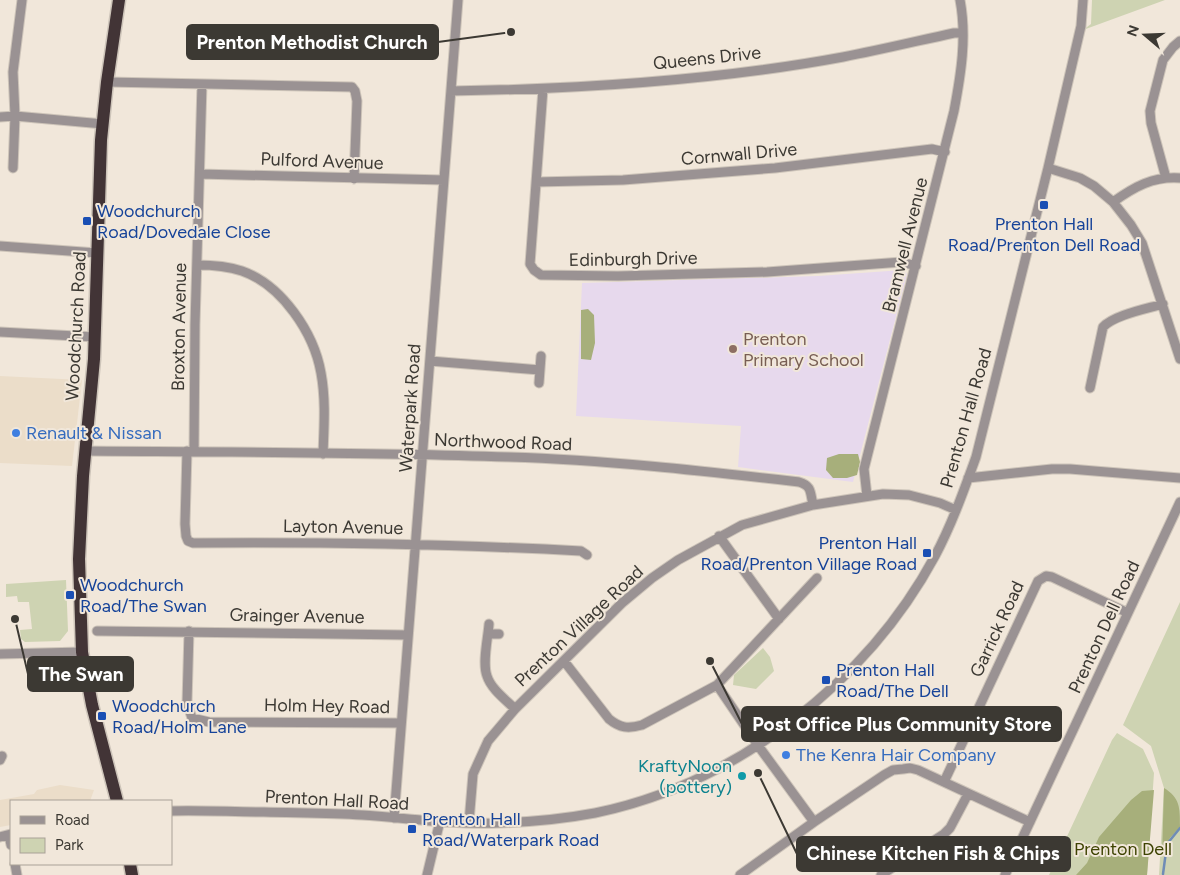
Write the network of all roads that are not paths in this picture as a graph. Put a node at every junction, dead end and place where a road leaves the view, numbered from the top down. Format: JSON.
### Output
{"nodes":[{"id":1,"x":22,"y":0,"type":"edge"},
{"id":2,"x":119,"y":0,"type":"edge"},
{"id":3,"x":458,"y":0,"type":"edge"},
{"id":4,"x":960,"y":0,"type":"edge"},
{"id":5,"x":1082,"y":0,"type":"edge"},
{"id":6,"x":963,"y":33,"type":"junction"},
{"id":7,"x":1180,"y":41,"type":"edge"},
{"id":8,"x":107,"y":82,"type":"junction"},
{"id":9,"x":202,"y":84,"type":"junction"},
{"id":10,"x":543,"y":89,"type":"junction"},
{"id":11,"x":451,"y":91,"type":"junction"},
{"id":12,"x":0,"y":116,"type":"edge"},
{"id":13,"x":15,"y":116,"type":"junction"},
{"id":14,"x":103,"y":124,"type":"junction"},
{"id":15,"x":945,"y":152,"type":"junction"},
{"id":16,"x":13,"y":168,"type":"dead end"},
{"id":17,"x":1048,"y":168,"type":"junction"},
{"id":18,"x":200,"y":174,"type":"junction"},
{"id":19,"x":1166,"y":178,"type":"junction"},
{"id":20,"x":1180,"y":178,"type":"edge"},
{"id":21,"x":354,"y":179,"type":"junction"},
{"id":22,"x":444,"y":180,"type":"junction"},
{"id":23,"x":536,"y":182,"type":"junction"},
{"id":24,"x":1113,"y":202,"type":"junction"},
{"id":25,"x":0,"y":246,"type":"edge"},
{"id":26,"x":97,"y":253,"type":"junction"},
{"id":27,"x":197,"y":265,"type":"junction"},
{"id":28,"x":916,"y":266,"type":"junction"},
{"id":29,"x":1163,"y":304,"type":"junction"},
{"id":30,"x":0,"y":332,"type":"edge"},
{"id":31,"x":95,"y":337,"type":"junction"},
{"id":32,"x":541,"y":356,"type":"dead end"},
{"id":33,"x":1180,"y":359,"type":"edge"},
{"id":34,"x":430,"y":361,"type":"junction"},
{"id":35,"x":540,"y":370,"type":"junction"},
{"id":36,"x":539,"y":383,"type":"dead end"},
{"id":37,"x":1090,"y":388,"type":"dead end"},
{"id":38,"x":86,"y":451,"type":"junction"},
{"id":39,"x":190,"y":451,"type":"junction"},
{"id":40,"x":323,"y":454,"type":"junction"},
{"id":41,"x":423,"y":455,"type":"junction"},
{"id":42,"x":968,"y":478,"type":"junction"},
{"id":43,"x":1180,"y":478,"type":"edge"},
{"id":44,"x":867,"y":496,"type":"junction"},
{"id":45,"x":1180,"y":502,"type":"edge"},
{"id":46,"x":813,"y":505,"type":"junction"},
{"id":47,"x":956,"y":510,"type":"junction"},
{"id":48,"x":719,"y":536,"type":"junction"},
{"id":49,"x":415,"y":545,"type":"junction"},
{"id":50,"x":587,"y":556,"type":"dead end"},
{"id":51,"x":817,"y":578,"type":"dead end"},
{"id":52,"x":1128,"y":613,"type":"junction"},
{"id":53,"x":779,"y":619,"type":"junction"},
{"id":54,"x":96,"y":630,"type":"dead end"},
{"id":55,"x":189,"y":631,"type":"junction"},
{"id":56,"x":499,"y":634,"type":"dead end"},
{"id":57,"x":408,"y":635,"type":"junction"},
{"id":58,"x":82,"y":652,"type":"junction"},
{"id":59,"x":0,"y":654,"type":"edge"},
{"id":60,"x":564,"y":661,"type":"junction"},
{"id":61,"x":717,"y":685,"type":"junction"},
{"id":62,"x":515,"y":709,"type":"junction"},
{"id":63,"x":400,"y":723,"type":"junction"},
{"id":64,"x":757,"y":744,"type":"junction"},
{"id":65,"x":944,"y":782,"type":"junction"},
{"id":66,"x":968,"y":794,"type":"junction"},
{"id":67,"x":117,"y":800,"type":"edge"},
{"id":68,"x":172,"y":811,"type":"edge"},
{"id":69,"x":394,"y":818,"type":"junction"},
{"id":70,"x":440,"y":821,"type":"junction"},
{"id":71,"x":469,"y":822,"type":"junction"},
{"id":72,"x":814,"y":822,"type":"junction"},
{"id":73,"x":1030,"y":822,"type":"junction"},
{"id":74,"x":427,"y":875,"type":"edge"},
{"id":75,"x":740,"y":875,"type":"edge"},
{"id":76,"x":881,"y":875,"type":"edge"},
{"id":77,"x":1005,"y":875,"type":"edge"}],
"edges":[{"from":1,"to":13,"type":"street"},
{"from":2,"to":8,"type":"highway","name":"Woodchurch Road"},
{"from":3,"to":11,"type":"street","name":"Waterpark Road"},
{"from":4,"to":6,"type":"street","name":"Bramwell Avenue"},
{"from":5,"to":17,"type":"street","name":"Prenton Hall Road"},
{"from":6,"to":10,"type":"street","name":"Queens Drive"},
{"from":6,"to":15,"type":"street","name":"Bramwell Avenue"},
{"from":7,"to":19,"type":"street"},
{"from":8,"to":9,"type":"street"},
{"from":8,"to":14,"type":"highway","name":"Woodchurch Road"},
{"from":9,"to":18,"type":"street","name":"Broxton Avenue"},
{"from":9,"to":21,"type":"street"},
{"from":10,"to":11,"type":"street","name":"Queens Drive"},
{"from":10,"to":23,"type":"street","name":"Edinburgh Drive"},
{"from":11,"to":22,"type":"street","name":"Waterpark Road"},
{"from":12,"to":13,"type":"street"},
{"from":13,"to":14,"type":"street"},
{"from":13,"to":16,"type":"street"},
{"from":14,"to":26,"type":"highway","name":"Woodchurch Road"},
{"from":15,"to":23,"type":"street","name":"Cornwall Drive"},
{"from":15,"to":28,"type":"street","name":"Bramwell Avenue"},
{"from":17,"to":24,"type":"street"},
{"from":17,"to":42,"type":"street","name":"Prenton Hall Road"},
{"from":18,"to":21,"type":"street","name":"Pulford Avenue"},
{"from":18,"to":27,"type":"street","name":"Broxton Avenue"},
{"from":19,"to":20,"type":"street"},
{"from":19,"to":24,"type":"street"},
{"from":21,"to":22,"type":"street","name":"Pulford Avenue"},
{"from":22,"to":34,"type":"street","name":"Waterpark Road"},
{"from":23,"to":28,"type":"street","name":"Edinburgh Drive"},
{"from":24,"to":29,"type":"street"},
{"from":25,"to":26,"type":"street"},
{"from":26,"to":31,"type":"highway","name":"Woodchurch Road"},
{"from":27,"to":39,"type":"street","name":"Broxton Avenue"},
{"from":27,"to":40,"type":"street"},
{"from":28,"to":44,"type":"street","name":"Bramwell Avenue"},
{"from":29,"to":33,"type":"street"},
{"from":29,"to":37,"type":"street"},
{"from":30,"to":31,"type":"street"},
{"from":31,"to":38,"type":"highway","name":"Woodchurch Road"},
{"from":32,"to":35,"type":"street"},
{"from":34,"to":35,"type":"street"},
{"from":34,"to":41,"type":"street","name":"Waterpark Road"},
{"from":35,"to":36,"type":"street"},
{"from":38,"to":39,"type":"street","name":"Northwood Road"},
{"from":38,"to":58,"type":"highway","name":"Woodchurch Road"},
{"from":39,"to":40,"type":"street","name":"Northwood Road"},
{"from":39,"to":49,"type":"street","name":"Layton Avenue"},
{"from":40,"to":41,"type":"street","name":"Northwood Road"},
{"from":41,"to":46,"type":"street","name":"Northwood Road"},
{"from":41,"to":49,"type":"street","name":"Waterpark Road"},
{"from":42,"to":43,"type":"street"},
{"from":42,"to":47,"type":"street","name":"Prenton Hall Road"},
{"from":44,"to":46,"type":"street","name":"Prenton Village Road"},
{"from":44,"to":47,"type":"street","name":"Prenton Village Road"},
{"from":45,"to":52,"type":"street","name":"Prenton Dell Road"},
{"from":46,"to":48,"type":"street","name":"Prenton Village Road"},
{"from":47,"to":64,"type":"street","name":"Prenton Hall Road"},
{"from":48,"to":53,"type":"street"},
{"from":48,"to":60,"type":"street","name":"Prenton Village Road"},
{"from":49,"to":50,"type":"street","name":"Layton Avenue"},
{"from":49,"to":57,"type":"street","name":"Waterpark Road"},
{"from":51,"to":53,"type":"street"},
{"from":52,"to":65,"type":"street","name":"Garrick Road"},
{"from":52,"to":73,"type":"street","name":"Prenton Dell Road"},
{"from":53,"to":61,"type":"street"},
{"from":54,"to":55,"type":"street","name":"Grainger Avenue"},
{"from":55,"to":57,"type":"street","name":"Grainger Avenue"},
{"from":55,"to":63,"type":"street","name":"Holm Hey Road"},
{"from":56,"to":62,"type":"street"},
{"from":57,"to":63,"type":"street","name":"Waterpark Road"},
{"from":58,"to":59,"type":"street"},
{"from":58,"to":67,"type":"highway","name":"Woodchurch Road"},
{"from":60,"to":61,"type":"street"},
{"from":60,"to":62,"type":"street","name":"Prenton Village Road"},
{"from":61,"to":64,"type":"street"},
{"from":62,"to":71,"type":"street","name":"Prenton Village Road"},
{"from":63,"to":69,"type":"street","name":"Waterpark Road"},
{"from":64,"to":71,"type":"street","name":"Prenton Hall Road"},
{"from":64,"to":72,"type":"street"},
{"from":65,"to":66,"type":"street"},
{"from":65,"to":72,"type":"street"},
{"from":66,"to":73,"type":"street"},
{"from":66,"to":76,"type":"street"},
{"from":68,"to":69,"type":"street","name":"Prenton Hall Road"},
{"from":69,"to":70,"type":"street","name":"Prenton Hall Road"},
{"from":70,"to":71,"type":"street","name":"Prenton Hall Road"},
{"from":70,"to":74,"type":"street"},
{"from":72,"to":75,"type":"street"},
{"from":73,"to":77,"type":"street","name":"Prenton Dell Road"}]}
